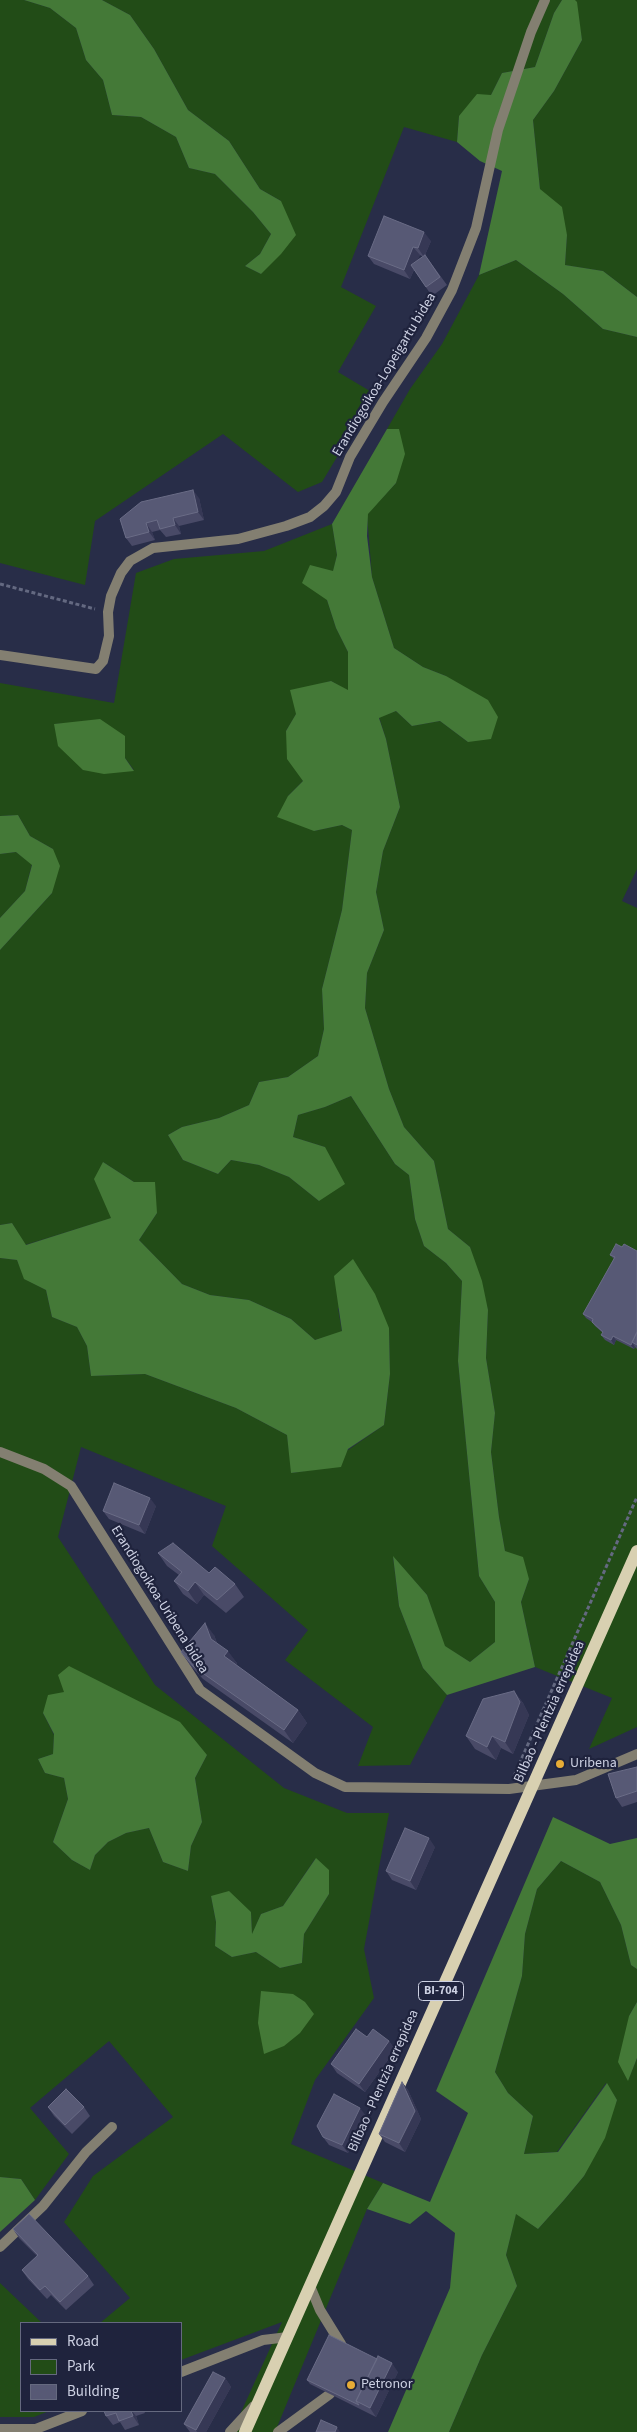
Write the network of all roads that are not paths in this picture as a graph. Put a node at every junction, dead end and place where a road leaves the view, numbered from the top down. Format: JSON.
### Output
{"nodes":[{"id":1,"x":545,"y":0,"type":"edge"},
{"id":2,"x":0,"y":655,"type":"edge"},
{"id":3,"x":0,"y":1452,"type":"edge"},
{"id":4,"x":637,"y":1551,"type":"edge"},
{"id":5,"x":637,"y":1754,"type":"edge"},
{"id":6,"x":534,"y":1786,"type":"junction"},
{"id":7,"x":112,"y":2127,"type":"dead end"},
{"id":8,"x":0,"y":2247,"type":"edge"},
{"id":9,"x":310,"y":2286,"type":"junction"},
{"id":10,"x":288,"y":2337,"type":"junction"},
{"id":11,"x":341,"y":2344,"type":"edge"},
{"id":12,"x":182,"y":2372,"type":"edge"},
{"id":13,"x":330,"y":2394,"type":"edge"},
{"id":14,"x":260,"y":2400,"type":"junction"},
{"id":15,"x":79,"y":2412,"type":"edge"},
{"id":16,"x":0,"y":2429,"type":"edge"},
{"id":17,"x":230,"y":2432,"type":"edge"},
{"id":18,"x":245,"y":2432,"type":"edge"},
{"id":19,"x":278,"y":2432,"type":"edge"}],
"edges":[{"from":1,"to":2,"type":"street","name":"Erandiogoikoa-Lopeigartu bidea"},
{"from":3,"to":6,"type":"street","name":"Erandiogoikoa-Uribena bidea"},
{"from":4,"to":6,"type":"main road","name":"Bilbao - Plentzia errepidea","number":"BI-704"},
{"from":5,"to":6,"type":"street","name":"Erandiogoikoa-Uribena bidea"},
{"from":6,"to":9,"type":"main road","name":"Bilbao - Plentzia errepidea","number":"BI-704"},
{"from":7,"to":8,"type":"street"},
{"from":9,"to":10,"type":"main road","name":"Bilbao - Plentzia errepidea","number":"BI-704"},
{"from":9,"to":11,"type":"street"},
{"from":10,"to":12,"type":"street"},
{"from":10,"to":14,"type":"main road","name":"Bilbao - Plentzia errepidea","number":"BI-704"},
{"from":13,"to":19,"type":"street"},
{"from":14,"to":17,"type":"street"},
{"from":14,"to":18,"type":"main road","name":"Bilbao - Plentzia errepidea","number":"BI-704"},
{"from":15,"to":16,"type":"street"}]}
